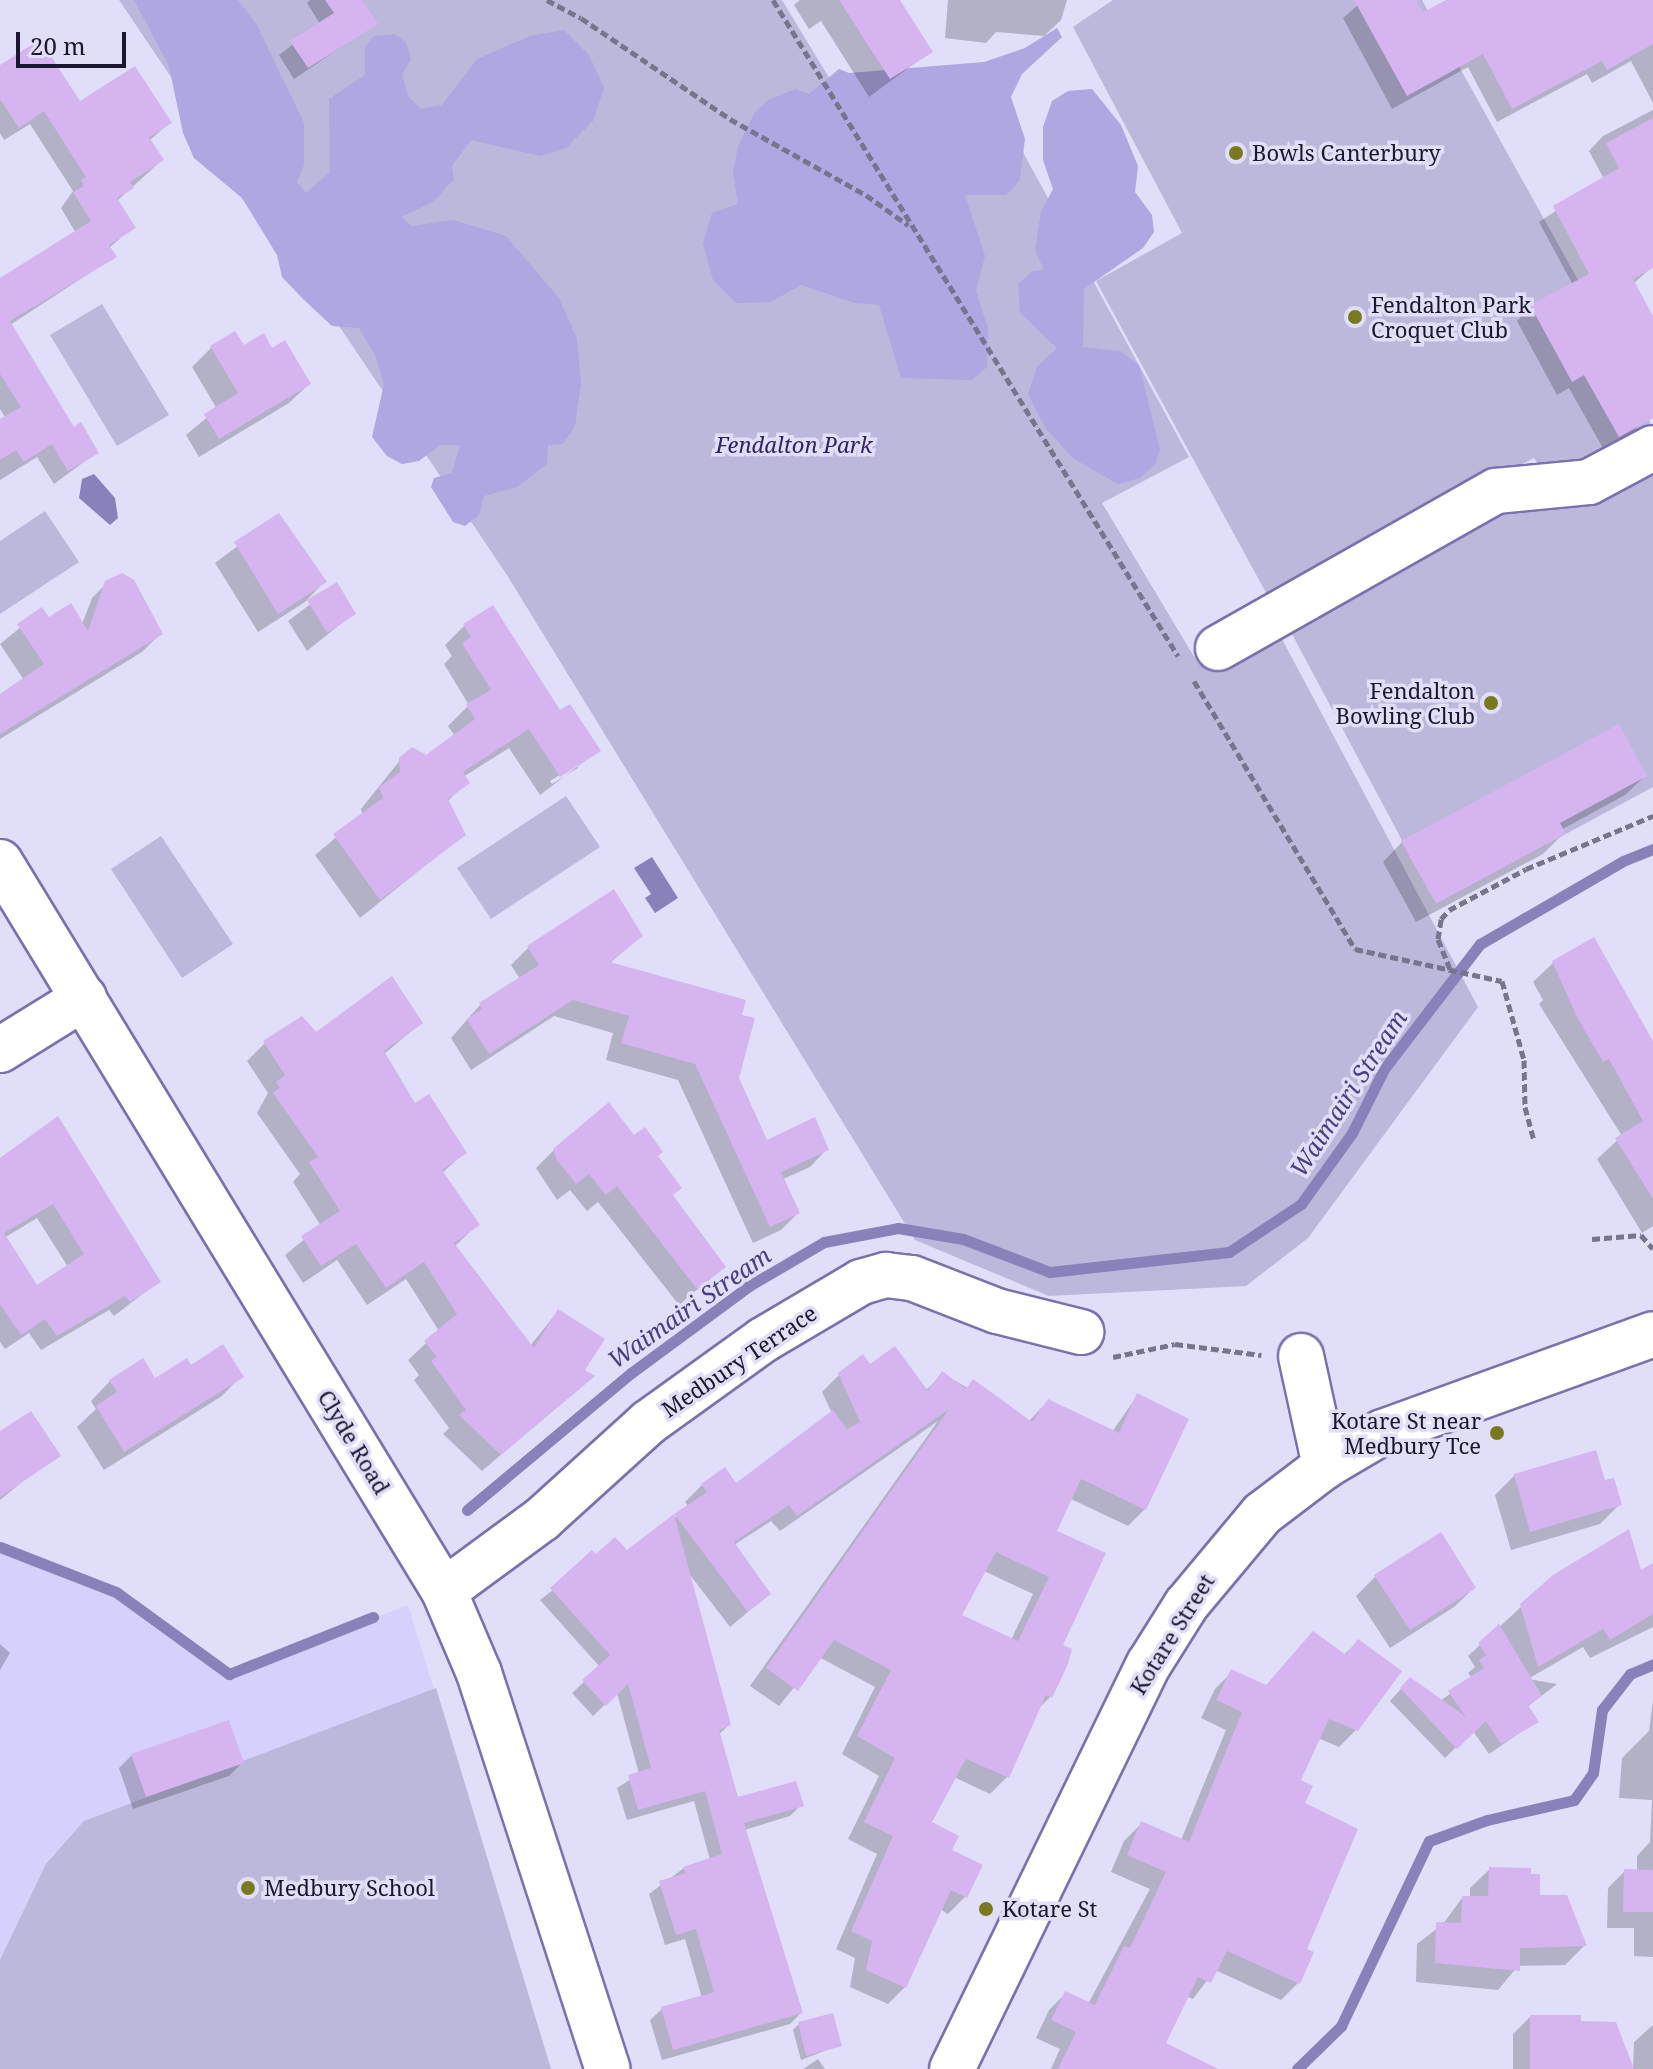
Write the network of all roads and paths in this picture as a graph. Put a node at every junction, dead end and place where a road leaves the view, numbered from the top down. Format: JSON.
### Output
{"nodes":[{"id":1,"x":547,"y":0,"type":"edge"},
{"id":2,"x":773,"y":0,"type":"edge"},
{"id":3,"x":912,"y":228,"type":"junction"},
{"id":4,"x":1653,"y":448,"type":"edge"},
{"id":5,"x":1218,"y":648,"type":"dead end"},
{"id":6,"x":1653,"y":816,"type":"edge"},
{"id":7,"x":0,"y":862,"type":"edge"},
{"id":8,"x":1451,"y":970,"type":"junction"},
{"id":9,"x":84,"y":998,"type":"junction"},
{"id":10,"x":0,"y":1050,"type":"edge"},
{"id":11,"x":1534,"y":1141,"type":"dead end"},
{"id":12,"x":1592,"y":1239,"type":"dead end"},
{"id":13,"x":1653,"y":1249,"type":"edge"},
{"id":14,"x":1653,"y":1334,"type":"edge"},
{"id":15,"x":1094,"y":1345,"type":"joint"},
{"id":16,"x":1286,"y":1356,"type":"joint"},
{"id":17,"x":1325,"y":1466,"type":"junction"},
{"id":18,"x":444,"y":1591,"type":"junction"},
{"id":19,"x":608,"y":2069,"type":"edge"},
{"id":20,"x":952,"y":2069,"type":"edge"}],
"edges":[{"from":1,"to":3,"type":"path"},
{"from":2,"to":3,"type":"path"},
{"from":3,"to":8,"type":"path"},
{"from":4,"to":5,"type":"street"},
{"from":6,"to":8,"type":"path"},
{"from":7,"to":9,"type":"street","name":"Clyde Road"},
{"from":8,"to":11,"type":"path"},
{"from":9,"to":10,"type":"street"},
{"from":9,"to":18,"type":"street","name":"Clyde Road"},
{"from":12,"to":13,"type":"path"},
{"from":14,"to":17,"type":"street","name":"Kotare Street"},
{"from":15,"to":16,"type":"path"},
{"from":15,"to":18,"type":"street","name":"Medbury Terrace"},
{"from":16,"to":17,"type":"street"},
{"from":17,"to":20,"type":"street","name":"Kotare Street"},
{"from":18,"to":19,"type":"street","name":"Clyde Road"}]}
